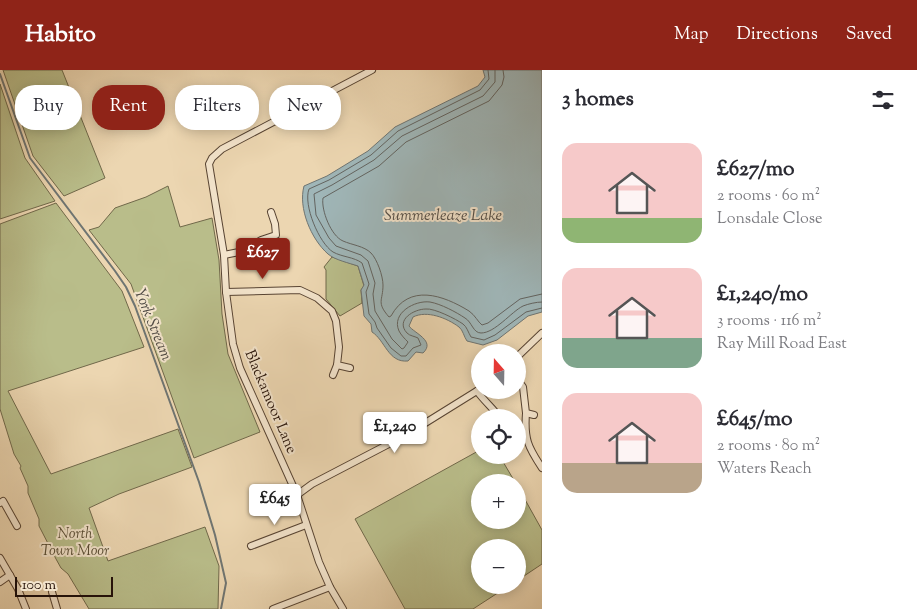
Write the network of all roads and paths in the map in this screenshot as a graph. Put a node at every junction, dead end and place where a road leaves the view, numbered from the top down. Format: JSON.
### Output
{"nodes":[{"id":1,"x":372,"y":70,"type":"edge"},
{"id":2,"x":270,"y":212,"type":"dead end"},
{"id":3,"x":224,"y":255,"type":"junction"},
{"id":4,"x":226,"y":292,"type":"junction"},
{"id":5,"x":542,"y":332,"type":"edge"},
{"id":6,"x":526,"y":348,"type":"edge"},
{"id":7,"x":337,"y":365,"type":"junction"},
{"id":8,"x":350,"y":368,"type":"dead end"},
{"id":9,"x":333,"y":375,"type":"dead end"},
{"id":10,"x":471,"y":394,"type":"edge"},
{"id":11,"x":482,"y":399,"type":"edge"},
{"id":12,"x":493,"y":409,"type":"edge"},
{"id":13,"x":526,"y":414,"type":"edge"},
{"id":14,"x":534,"y":415,"type":"dead end"},
{"id":15,"x":526,"y":435,"type":"edge"},
{"id":16,"x":542,"y":468,"type":"edge"},
{"id":17,"x":297,"y":495,"type":"junction"},
{"id":18,"x":1,"y":500,"type":"edge"},
{"id":19,"x":306,"y":525,"type":"junction"},
{"id":20,"x":17,"y":526,"type":"dead end"},
{"id":21,"x":251,"y":546,"type":"dead end"},
{"id":22,"x":0,"y":558,"type":"edge"},
{"id":23,"x":10,"y":575,"type":"junction"},
{"id":24,"x":0,"y":582,"type":"edge"},
{"id":25,"x":330,"y":587,"type":"junction"},
{"id":26,"x":52,"y":592,"type":"dead end"},
{"id":27,"x":26,"y":609,"type":"edge"},
{"id":28,"x":57,"y":609,"type":"edge"},
{"id":29,"x":273,"y":609,"type":"edge"},
{"id":30,"x":343,"y":609,"type":"edge"}],
"edges":[{"from":1,"to":3,"type":"street","name":"Blackamoor Lane"},
{"from":2,"to":3,"type":"street"},
{"from":3,"to":4,"type":"street","name":"Blackamoor Lane"},
{"from":4,"to":7,"type":"street"},
{"from":4,"to":17,"type":"street","name":"Blackamoor Lane"},
{"from":5,"to":6,"type":"street"},
{"from":7,"to":8,"type":"street"},
{"from":7,"to":9,"type":"street"},
{"from":10,"to":17,"type":"street"},
{"from":11,"to":12,"type":"street"},
{"from":13,"to":14,"type":"street"},
{"from":15,"to":16,"type":"street"},
{"from":17,"to":19,"type":"street","name":"Blackamoor Lane"},
{"from":18,"to":20,"type":"street"},
{"from":19,"to":21,"type":"street"},
{"from":19,"to":25,"type":"street","name":"Blackamoor Lane"},
{"from":22,"to":23,"type":"street"},
{"from":23,"to":24,"type":"street"},
{"from":23,"to":27,"type":"street"},
{"from":25,"to":29,"type":"street"},
{"from":25,"to":30,"type":"street","name":"Blackamoor Lane"},
{"from":26,"to":28,"type":"street"}]}
